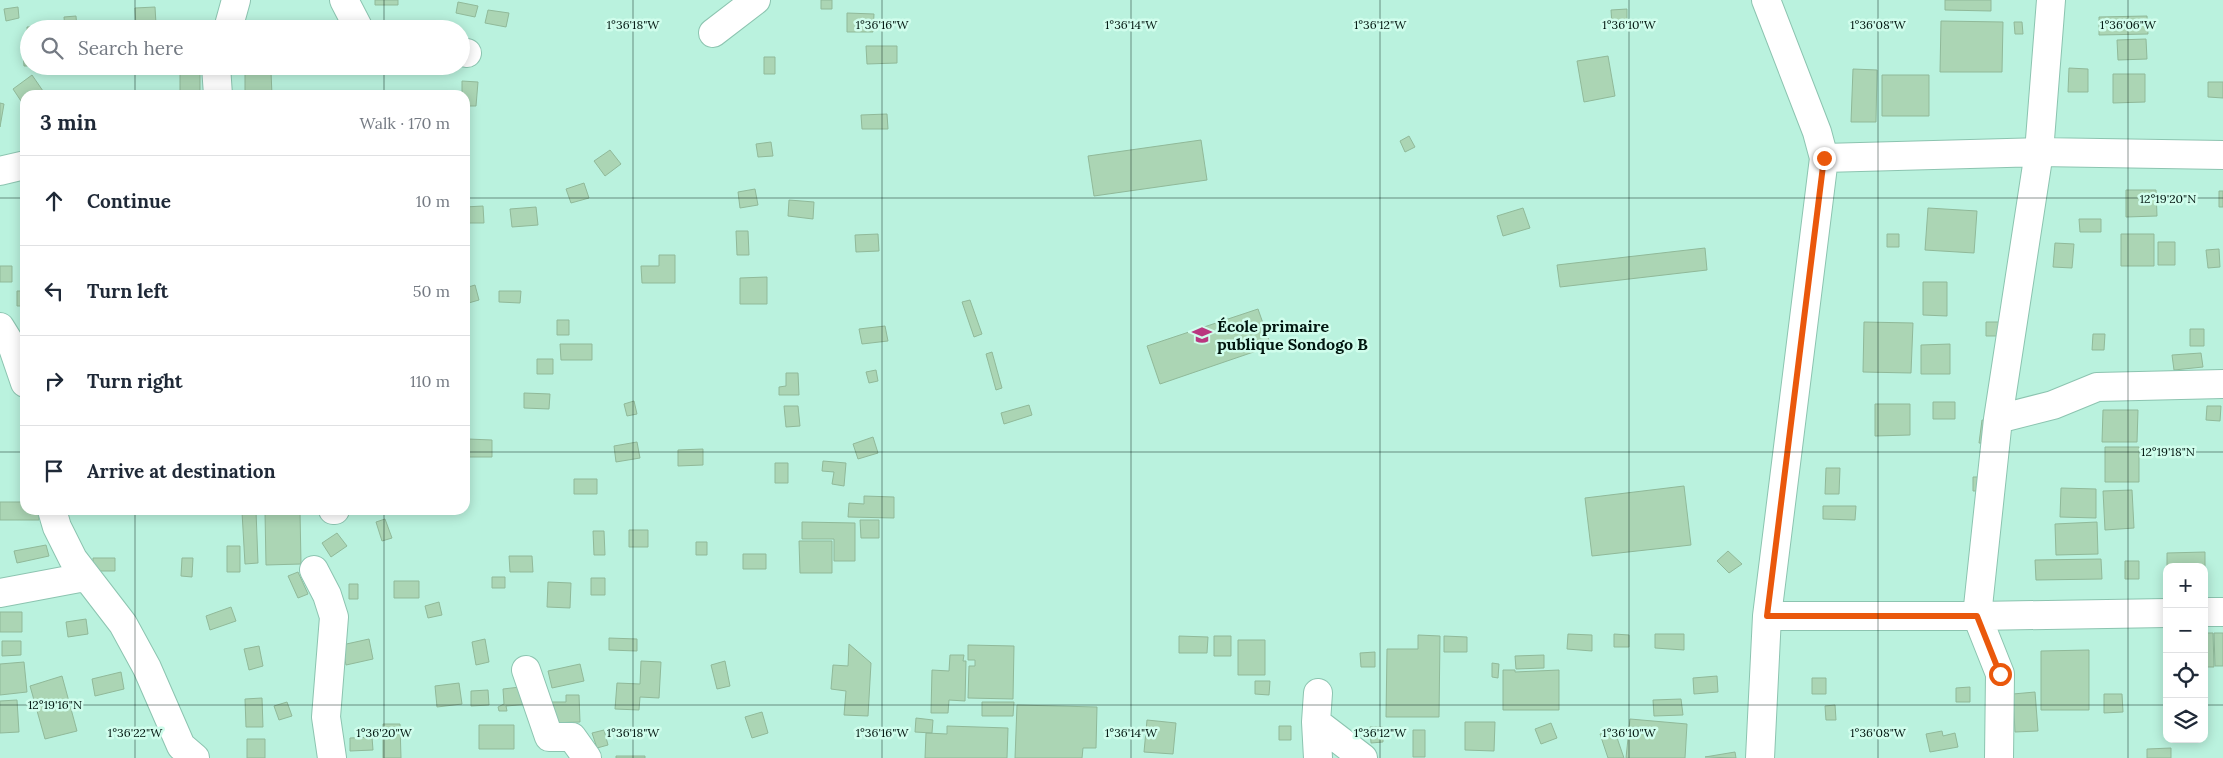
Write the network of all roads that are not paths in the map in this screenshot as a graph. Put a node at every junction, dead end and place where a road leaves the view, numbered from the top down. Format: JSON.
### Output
{"nodes":[{"id":1,"x":236,"y":0,"type":"edge"},
{"id":2,"x":344,"y":0,"type":"edge"},
{"id":3,"x":756,"y":0,"type":"edge"},
{"id":4,"x":1766,"y":0,"type":"edge"},
{"id":5,"x":2051,"y":0,"type":"edge"},
{"id":6,"x":230,"y":20,"type":"edge"},
{"id":7,"x":354,"y":20,"type":"edge"},
{"id":8,"x":713,"y":33,"type":"dead end"},
{"id":9,"x":217,"y":75,"type":"edge"},
{"id":10,"x":218,"y":90,"type":"edge"},
{"id":11,"x":2040,"y":152,"type":"junction"},
{"id":12,"x":2223,"y":155,"type":"edge"},
{"id":13,"x":1824,"y":158,"type":"junction"},
{"id":14,"x":20,"y":167,"type":"edge"},
{"id":15,"x":0,"y":171,"type":"edge"},
{"id":16,"x":0,"y":327,"type":"edge"},
{"id":17,"x":20,"y":368,"type":"edge"},
{"id":18,"x":2223,"y":384,"type":"edge"},
{"id":19,"x":1998,"y":419,"type":"junction"},
{"id":20,"x":54,"y":515,"type":"edge"},
{"id":21,"x":314,"y":570,"type":"dead end"},
{"id":22,"x":85,"y":576,"type":"junction"},
{"id":23,"x":0,"y":593,"type":"edge"},
{"id":24,"x":2208,"y":612,"type":"edge"},
{"id":25,"x":2223,"y":612,"type":"edge"},
{"id":26,"x":2163,"y":613,"type":"edge"},
{"id":27,"x":1767,"y":616,"type":"junction"},
{"id":28,"x":1977,"y":616,"type":"junction"},
{"id":29,"x":526,"y":670,"type":"dead end"},
{"id":30,"x":1318,"y":693,"type":"dead end"},
{"id":31,"x":1316,"y":722,"type":"junction"},
{"id":32,"x":179,"y":754,"type":"edge"},
{"id":33,"x":332,"y":758,"type":"edge"},
{"id":34,"x":587,"y":758,"type":"edge"},
{"id":35,"x":1318,"y":758,"type":"edge"},
{"id":36,"x":1363,"y":758,"type":"edge"},
{"id":37,"x":1760,"y":758,"type":"edge"},
{"id":38,"x":2000,"y":758,"type":"edge"}],
"edges":[{"from":1,"to":6,"type":"street"},
{"from":2,"to":7,"type":"street"},
{"from":3,"to":8,"type":"street"},
{"from":4,"to":13,"type":"street"},
{"from":5,"to":11,"type":"street"},
{"from":9,"to":10,"type":"street"},
{"from":11,"to":12,"type":"street"},
{"from":11,"to":13,"type":"street"},
{"from":11,"to":19,"type":"street"},
{"from":13,"to":27,"type":"street"},
{"from":14,"to":15,"type":"street"},
{"from":16,"to":17,"type":"street"},
{"from":18,"to":19,"type":"street"},
{"from":19,"to":28,"type":"street"},
{"from":20,"to":22,"type":"street"},
{"from":21,"to":33,"type":"street"},
{"from":22,"to":23,"type":"street"},
{"from":22,"to":32,"type":"street"},
{"from":24,"to":25,"type":"street"},
{"from":26,"to":28,"type":"street"},
{"from":27,"to":28,"type":"street"},
{"from":27,"to":37,"type":"street"},
{"from":28,"to":38,"type":"street"},
{"from":29,"to":34,"type":"street"},
{"from":30,"to":31,"type":"street"},
{"from":31,"to":35,"type":"street"},
{"from":31,"to":36,"type":"street"}]}
